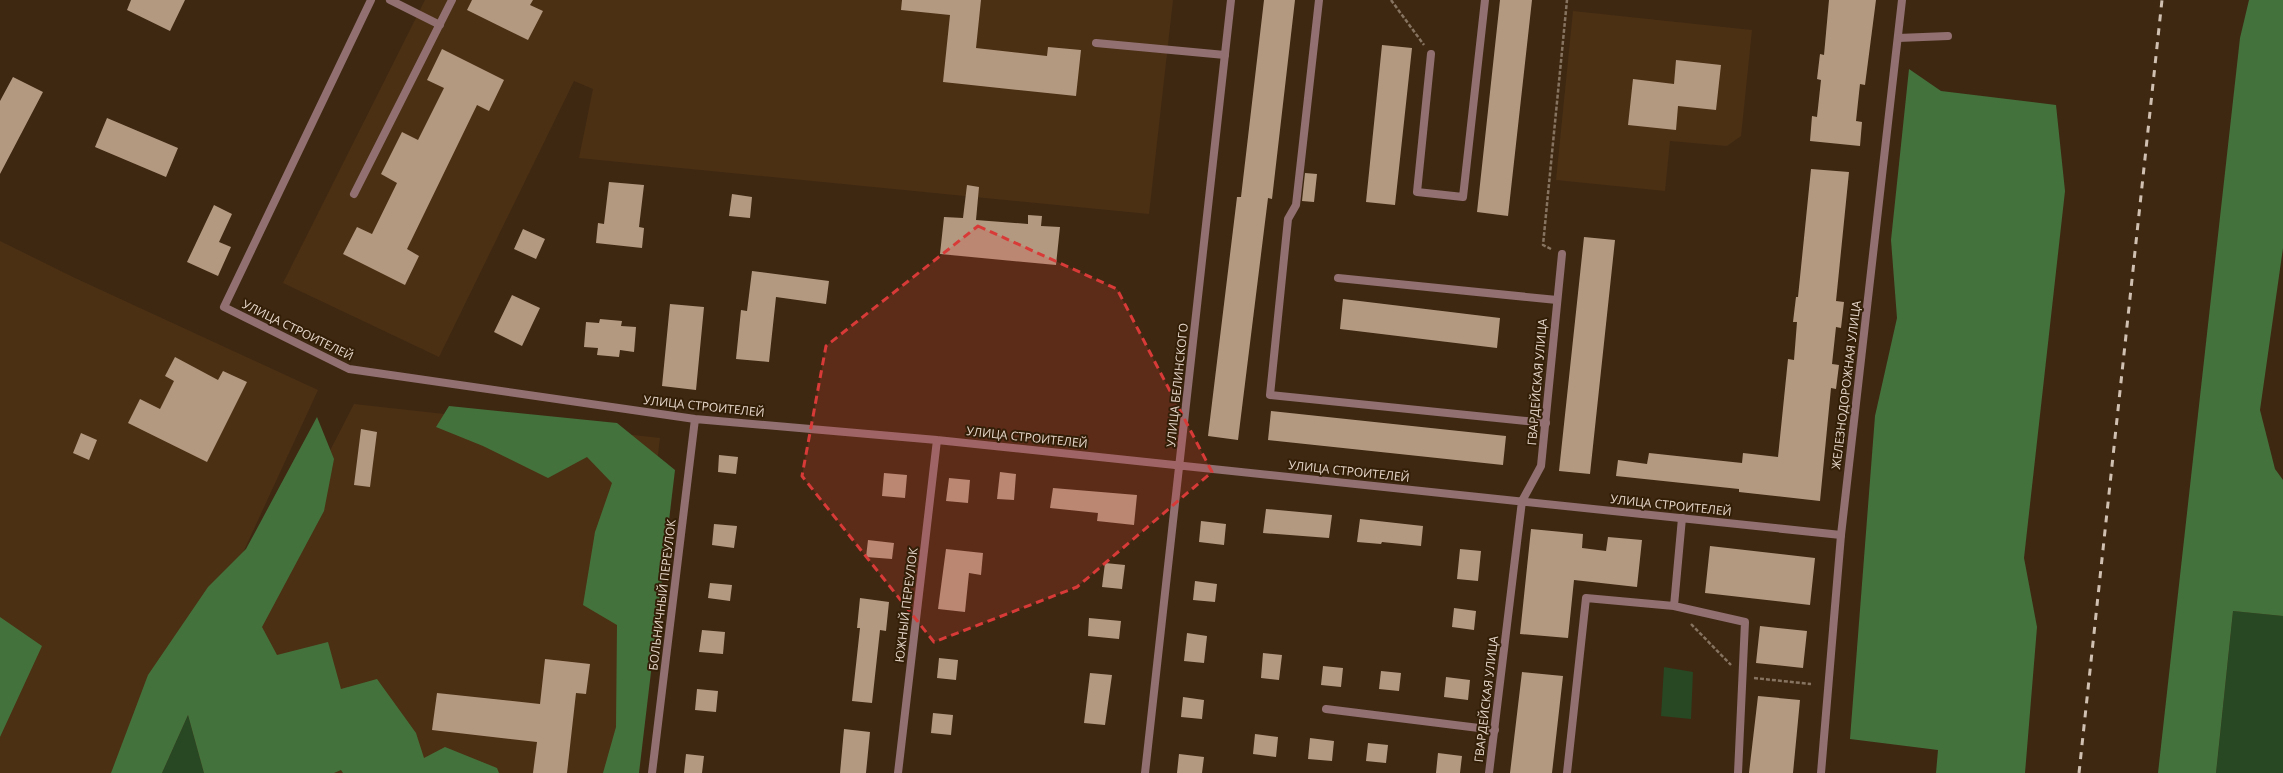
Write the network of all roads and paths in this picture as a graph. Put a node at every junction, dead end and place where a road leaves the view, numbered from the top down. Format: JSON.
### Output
{"nodes":[{"id":1,"x":371,"y":0,"type":"edge"},
{"id":2,"x":390,"y":0,"type":"edge"},
{"id":3,"x":452,"y":0,"type":"edge"},
{"id":4,"x":1231,"y":0,"type":"edge"},
{"id":5,"x":1319,"y":0,"type":"edge"},
{"id":6,"x":1391,"y":0,"type":"edge"},
{"id":7,"x":1486,"y":0,"type":"edge"},
{"id":8,"x":1567,"y":0,"type":"edge"},
{"id":9,"x":1902,"y":0,"type":"edge"},
{"id":10,"x":440,"y":25,"type":"junction"},
{"id":11,"x":1948,"y":36,"type":"dead end"},
{"id":12,"x":1898,"y":38,"type":"junction"},
{"id":13,"x":1096,"y":43,"type":"dead end"},
{"id":14,"x":1431,"y":54,"type":"joint"},
{"id":15,"x":1225,"y":56,"type":"junction"},
{"id":16,"x":354,"y":194,"type":"dead end"},
{"id":17,"x":1562,"y":254,"type":"joint"},
{"id":18,"x":1338,"y":278,"type":"dead end"},
{"id":19,"x":1557,"y":300,"type":"junction"},
{"id":20,"x":695,"y":419,"type":"junction"},
{"id":21,"x":1546,"y":423,"type":"junction"},
{"id":22,"x":937,"y":440,"type":"junction"},
{"id":23,"x":1180,"y":466,"type":"junction"},
{"id":24,"x":1522,"y":501,"type":"junction"},
{"id":25,"x":1682,"y":518,"type":"junction"},
{"id":26,"x":1841,"y":535,"type":"junction"},
{"id":27,"x":1674,"y":606,"type":"junction"},
{"id":28,"x":1690,"y":622,"type":"dead end"},
{"id":29,"x":1743,"y":677,"type":"junction"},
{"id":30,"x":1811,"y":684,"type":"dead end"},
{"id":31,"x":1326,"y":709,"type":"dead end"},
{"id":32,"x":1495,"y":730,"type":"junction"},
{"id":33,"x":652,"y":773,"type":"edge"},
{"id":34,"x":898,"y":773,"type":"edge"},
{"id":35,"x":1145,"y":773,"type":"edge"},
{"id":36,"x":1490,"y":773,"type":"edge"},
{"id":37,"x":1567,"y":773,"type":"edge"},
{"id":38,"x":1738,"y":773,"type":"edge"},
{"id":39,"x":1821,"y":773,"type":"edge"}],
"edges":[{"from":1,"to":20,"type":"street","name":"УЛИЦА СТРОИТЕЛЕЙ"},
{"from":2,"to":10,"type":"street"},
{"from":3,"to":10,"type":"street"},
{"from":4,"to":15,"type":"street","name":"УЛИЦА БЕЛИНСКОГО"},
{"from":5,"to":21,"type":"street"},
{"from":6,"to":14,"type":"path"},
{"from":7,"to":14,"type":"street"},
{"from":8,"to":17,"type":"path"},
{"from":9,"to":12,"type":"street","name":"ЖЕЛЕЗНОДОРОЖНАЯ УЛИЦА"},
{"from":10,"to":16,"type":"street"},
{"from":11,"to":12,"type":"street"},
{"from":12,"to":26,"type":"street","name":"ЖЕЛЕЗНОДОРОЖНАЯ УЛИЦА"},
{"from":13,"to":15,"type":"street"},
{"from":15,"to":23,"type":"street","name":"УЛИЦА БЕЛИНСКОГО"},
{"from":17,"to":19,"type":"street","name":"ГВАРДЕЙСКАЯ УЛИЦА"},
{"from":18,"to":19,"type":"street"},
{"from":19,"to":21,"type":"street","name":"ГВАРДЕЙСКАЯ УЛИЦА"},
{"from":20,"to":22,"type":"street","name":"УЛИЦА СТРОИТЕЛЕЙ"},
{"from":20,"to":33,"type":"street","name":"БОЛЬНИЧНЫЙ ПЕРЕУЛОК"},
{"from":21,"to":24,"type":"street","name":"ГВАРДЕЙСКАЯ УЛИЦА"},
{"from":22,"to":23,"type":"street","name":"УЛИЦА СТРОИТЕЛЕЙ"},
{"from":22,"to":34,"type":"street","name":"ЮЖНЫЙ ПЕРЕУЛОК"},
{"from":23,"to":24,"type":"street","name":"УЛИЦА СТРОИТЕЛЕЙ"},
{"from":23,"to":35,"type":"street","name":"УЛИЦА БЕЛИНСКОГО"},
{"from":24,"to":25,"type":"street","name":"УЛИЦА СТРОИТЕЛЕЙ"},
{"from":24,"to":32,"type":"street","name":"ГВАРДЕЙСКАЯ УЛИЦА"},
{"from":25,"to":26,"type":"street","name":"УЛИЦА СТРОИТЕЛЕЙ"},
{"from":25,"to":27,"type":"street"},
{"from":26,"to":39,"type":"street","name":"ЖЕЛЕЗНОДОРОЖНАЯ УЛИЦА"},
{"from":27,"to":29,"type":"street"},
{"from":27,"to":37,"type":"street"},
{"from":28,"to":29,"type":"path"},
{"from":29,"to":30,"type":"path"},
{"from":29,"to":38,"type":"street"},
{"from":31,"to":32,"type":"street"},
{"from":32,"to":36,"type":"street","name":"ГВАРДЕЙСКАЯ УЛИЦА"}]}
